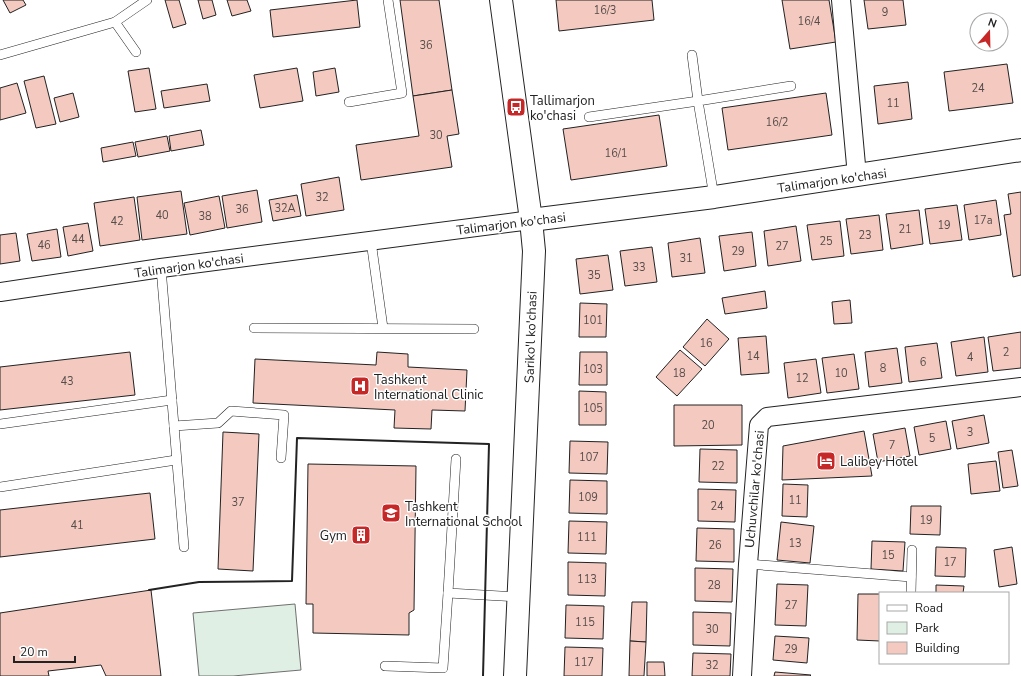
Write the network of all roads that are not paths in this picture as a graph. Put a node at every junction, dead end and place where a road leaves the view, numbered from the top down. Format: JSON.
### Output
{"nodes":[{"id":1,"x":147,"y":0,"type":"edge"},
{"id":2,"x":388,"y":0,"type":"edge"},
{"id":3,"x":501,"y":0,"type":"edge"},
{"id":4,"x":841,"y":0,"type":"edge"},
{"id":5,"x":115,"y":22,"type":"junction"},
{"id":6,"x":136,"y":52,"type":"dead end"},
{"id":7,"x":0,"y":55,"type":"edge"},
{"id":8,"x":692,"y":55,"type":"dead end"},
{"id":9,"x":791,"y":86,"type":"dead end"},
{"id":10,"x":698,"y":101,"type":"junction"},
{"id":11,"x":349,"y":102,"type":"dead end"},
{"id":12,"x":589,"y":117,"type":"dead end"},
{"id":13,"x":1021,"y":150,"type":"edge"},
{"id":14,"x":857,"y":176,"type":"junction"},
{"id":15,"x":714,"y":197,"type":"junction"},
{"id":16,"x":531,"y":220,"type":"junction"},
{"id":17,"x":371,"y":241,"type":"junction"},
{"id":18,"x":161,"y":268,"type":"junction"},
{"id":19,"x":0,"y":292,"type":"edge"},
{"id":20,"x":254,"y":328,"type":"dead end"},
{"id":21,"x":383,"y":328,"type":"junction"},
{"id":22,"x":474,"y":329,"type":"dead end"},
{"id":23,"x":1021,"y":387,"type":"edge"},
{"id":24,"x":172,"y":400,"type":"junction"},
{"id":25,"x":0,"y":424,"type":"edge"},
{"id":26,"x":174,"y":426,"type":"junction"},
{"id":27,"x":281,"y":458,"type":"dead end"},
{"id":28,"x":456,"y":459,"type":"dead end"},
{"id":29,"x":176,"y":460,"type":"junction"},
{"id":30,"x":0,"y":487,"type":"edge"},
{"id":31,"x":184,"y":547,"type":"dead end"},
{"id":32,"x":912,"y":550,"type":"dead end"},
{"id":33,"x":748,"y":564,"type":"junction"},
{"id":34,"x":911,"y":577,"type":"junction"},
{"id":35,"x":910,"y":592,"type":"edge"},
{"id":36,"x":448,"y":593,"type":"junction"},
{"id":37,"x":519,"y":597,"type":"junction"},
{"id":38,"x":385,"y":666,"type":"dead end"},
{"id":39,"x":515,"y":676,"type":"edge"},
{"id":40,"x":742,"y":676,"type":"edge"}],
"edges":[{"from":1,"to":5,"type":"lane"},
{"from":2,"to":11,"type":"lane"},
{"from":3,"to":16,"type":"main road","name":"Sariko'l ko'chasi"},
{"from":4,"to":14,"type":"street"},
{"from":5,"to":6,"type":"lane"},
{"from":5,"to":7,"type":"lane"},
{"from":8,"to":10,"type":"lane"},
{"from":9,"to":10,"type":"lane"},
{"from":10,"to":12,"type":"lane"},
{"from":10,"to":15,"type":"lane"},
{"from":13,"to":14,"type":"main road","name":"Talimarjon ko'chasi"},
{"from":14,"to":15,"type":"main road","name":"Talimarjon ko'chasi"},
{"from":15,"to":16,"type":"main road","name":"Talimarjon ko'chasi"},
{"from":16,"to":17,"type":"street","name":"Talimarjon ko'chasi"},
{"from":16,"to":37,"type":"main road","name":"Sariko'l ko'chasi"},
{"from":17,"to":18,"type":"street","name":"Talimarjon ko'chasi"},
{"from":17,"to":21,"type":"lane"},
{"from":18,"to":19,"type":"street","name":"Talimarjon ko'chasi"},
{"from":18,"to":24,"type":"lane"},
{"from":20,"to":21,"type":"lane"},
{"from":21,"to":22,"type":"lane"},
{"from":23,"to":33,"type":"street","name":"Uchuvchilar ko'chasi"},
{"from":24,"to":25,"type":"lane"},
{"from":24,"to":26,"type":"lane"},
{"from":26,"to":27,"type":"lane"},
{"from":26,"to":29,"type":"lane"},
{"from":28,"to":36,"type":"lane"},
{"from":29,"to":30,"type":"lane"},
{"from":29,"to":31,"type":"lane"},
{"from":32,"to":34,"type":"lane"},
{"from":33,"to":34,"type":"lane"},
{"from":33,"to":40,"type":"street","name":"Uchuvchilar ko'chasi"},
{"from":34,"to":35,"type":"lane"},
{"from":36,"to":37,"type":"lane"},
{"from":36,"to":38,"type":"lane"},
{"from":37,"to":39,"type":"main road","name":"Sariko'l ko'chasi"}]}
